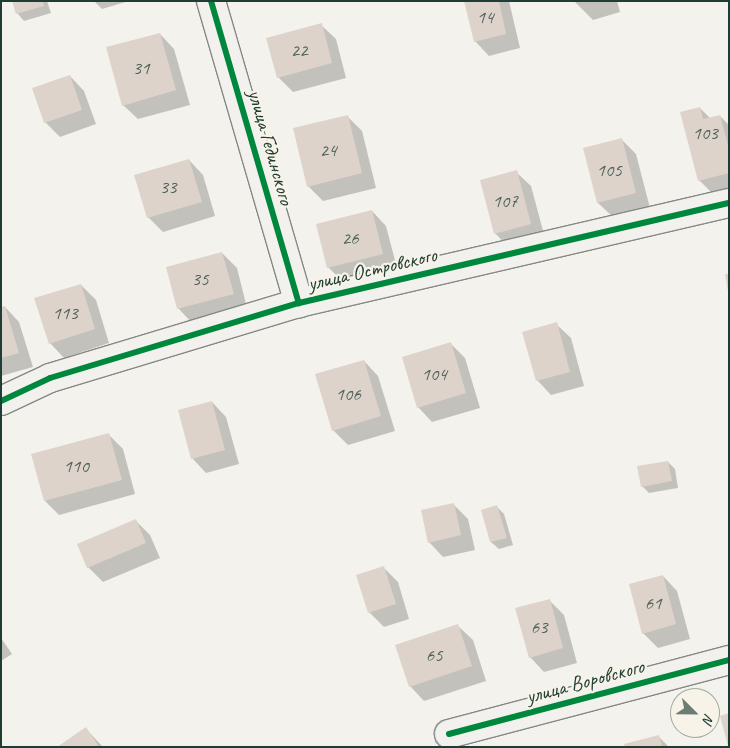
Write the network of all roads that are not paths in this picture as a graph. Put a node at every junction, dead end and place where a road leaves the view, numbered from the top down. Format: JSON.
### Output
{"nodes":[{"id":1,"x":211,"y":1,"type":"edge"},
{"id":2,"x":729,"y":203,"type":"edge"},
{"id":3,"x":300,"y":303,"type":"junction"},
{"id":4,"x":1,"y":401,"type":"edge"},
{"id":5,"x":729,"y":660,"type":"edge"},
{"id":6,"x":449,"y":734,"type":"dead end"}],
"edges":[{"from":1,"to":3,"type":"street","name":"улица Гединского"},
{"from":2,"to":3,"type":"street","name":"улица Островского"},
{"from":3,"to":4,"type":"street","name":"улица Островского"},
{"from":5,"to":6,"type":"street","name":"улица Воровского"}]}
